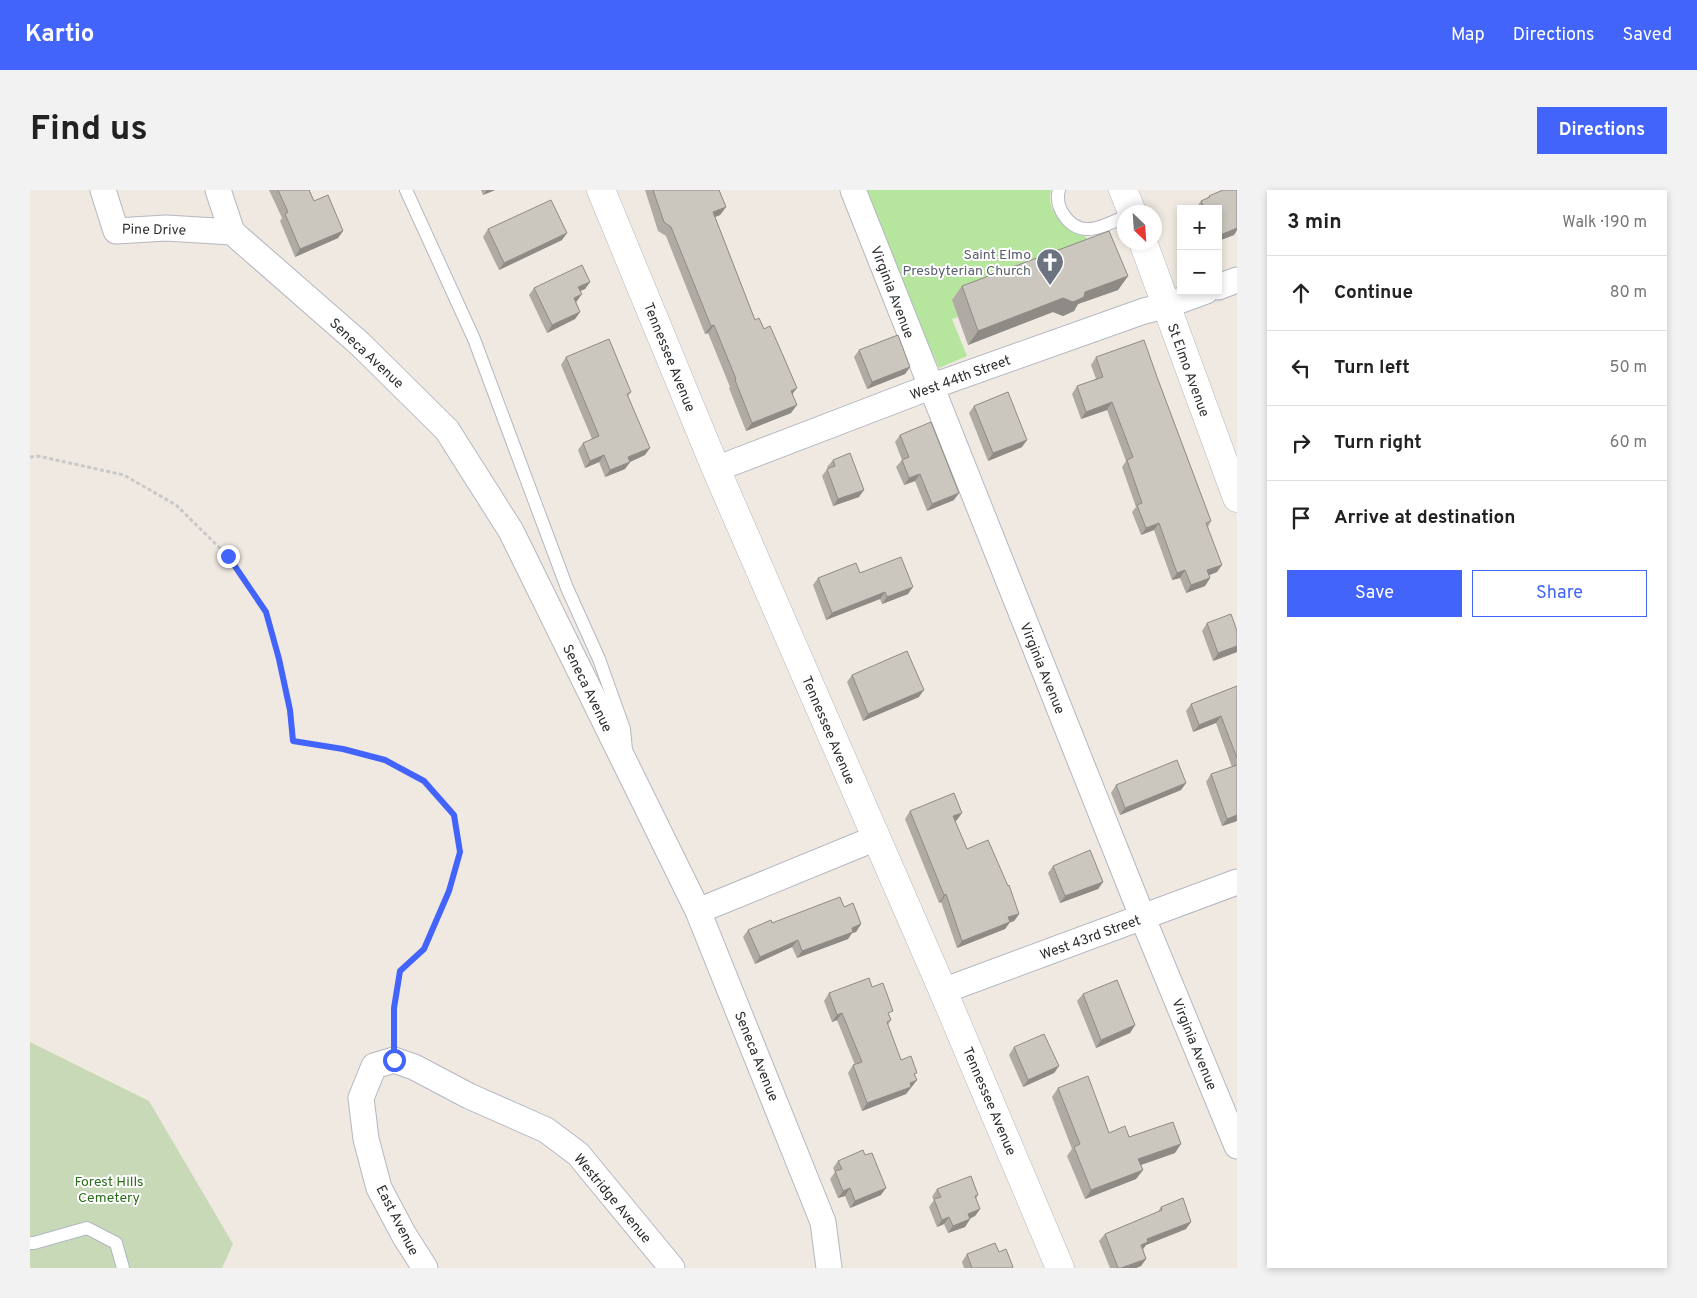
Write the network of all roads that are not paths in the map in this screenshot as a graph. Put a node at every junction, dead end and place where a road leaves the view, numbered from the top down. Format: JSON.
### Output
{"nodes":[{"id":1,"x":102,"y":190,"type":"edge"},
{"id":2,"x":218,"y":190,"type":"edge"},
{"id":3,"x":406,"y":190,"type":"edge"},
{"id":4,"x":600,"y":190,"type":"edge"},
{"id":5,"x":853,"y":190,"type":"edge"},
{"id":6,"x":1059,"y":190,"type":"edge"},
{"id":7,"x":1123,"y":190,"type":"edge"},
{"id":8,"x":1129,"y":205,"type":"edge"},
{"id":9,"x":1117,"y":220,"type":"edge"},
{"id":10,"x":232,"y":232,"type":"junction"},
{"id":11,"x":1145,"y":250,"type":"edge"},
{"id":12,"x":1237,"y":280,"type":"edge"},
{"id":13,"x":1222,"y":286,"type":"edge"},
{"id":14,"x":1195,"y":295,"type":"edge"},
{"id":15,"x":1165,"y":306,"type":"junction"},
{"id":16,"x":930,"y":388,"type":"junction"},
{"id":17,"x":716,"y":469,"type":"junction"},
{"id":18,"x":1237,"y":498,"type":"edge"},
{"id":19,"x":627,"y":767,"type":"junction"},
{"id":20,"x":876,"y":838,"type":"junction"},
{"id":21,"x":1237,"y":882,"type":"edge"},
{"id":22,"x":698,"y":911,"type":"junction"},
{"id":23,"x":1143,"y":918,"type":"junction"},
{"id":24,"x":943,"y":991,"type":"junction"},
{"id":25,"x":404,"y":1063,"type":"joint"},
{"id":26,"x":1237,"y":1146,"type":"edge"},
{"id":27,"x":30,"y":1243,"type":"edge"},
{"id":28,"x":123,"y":1268,"type":"edge"},
{"id":29,"x":424,"y":1268,"type":"edge"},
{"id":30,"x":672,"y":1268,"type":"edge"},
{"id":31,"x":829,"y":1268,"type":"edge"},
{"id":32,"x":1060,"y":1268,"type":"edge"}],
"edges":[{"from":1,"to":10,"type":"street","name":"Pine Drive"},
{"from":2,"to":10,"type":"street"},
{"from":3,"to":19,"type":"lane"},
{"from":4,"to":17,"type":"street","name":"Tennessee Avenue"},
{"from":5,"to":16,"type":"street","name":"Virginia Avenue"},
{"from":6,"to":9,"type":"lane"},
{"from":7,"to":8,"type":"street"},
{"from":10,"to":19,"type":"street","name":"Seneca Avenue"},
{"from":11,"to":15,"type":"street","name":"St Elmo Avenue"},
{"from":12,"to":13,"type":"street"},
{"from":14,"to":15,"type":"street","name":"West 44th Street"},
{"from":15,"to":16,"type":"street","name":"West 44th Street"},
{"from":15,"to":18,"type":"street","name":"St Elmo Avenue"},
{"from":16,"to":17,"type":"street","name":"West 44th Street"},
{"from":16,"to":23,"type":"street","name":"Virginia Avenue"},
{"from":17,"to":20,"type":"street","name":"Tennessee Avenue"},
{"from":19,"to":22,"type":"street","name":"Seneca Avenue"},
{"from":20,"to":22,"type":"street"},
{"from":20,"to":24,"type":"street","name":"Tennessee Avenue"},
{"from":21,"to":23,"type":"street","name":"West 43rd Street"},
{"from":22,"to":31,"type":"street","name":"Seneca Avenue"},
{"from":23,"to":24,"type":"street","name":"West 43rd Street"},
{"from":23,"to":26,"type":"street","name":"Virginia Avenue"},
{"from":24,"to":32,"type":"street","name":"Tennessee Avenue"},
{"from":25,"to":29,"type":"street","name":"East Avenue"},
{"from":25,"to":30,"type":"street","name":"Westridge Avenue"},
{"from":27,"to":28,"type":"lane"}]}
